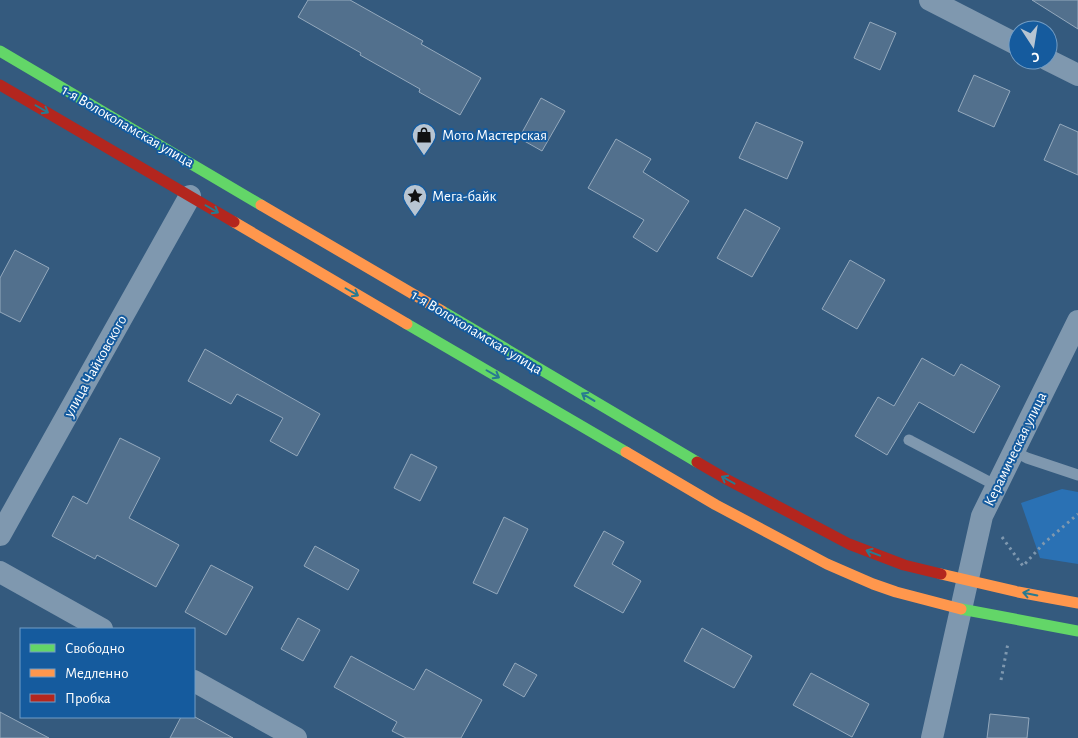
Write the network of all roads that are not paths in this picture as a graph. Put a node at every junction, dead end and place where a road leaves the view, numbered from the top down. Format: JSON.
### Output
{"nodes":[{"id":1,"x":930,"y":0,"type":"edge"},
{"id":2,"x":1008,"y":40,"type":"edge"},
{"id":3,"x":0,"y":51,"type":"edge"},
{"id":4,"x":1058,"y":65,"type":"edge"},
{"id":5,"x":1078,"y":75,"type":"edge"},
{"id":6,"x":0,"y":84,"type":"edge"},
{"id":7,"x":190,"y":196,"type":"junction"},
{"id":8,"x":1078,"y":321,"type":"edge"},
{"id":9,"x":909,"y":440,"type":"dead end"},
{"id":10,"x":1014,"y":451,"type":"junction"},
{"id":11,"x":1078,"y":475,"type":"edge"},
{"id":12,"x":997,"y":486,"type":"junction"},
{"id":13,"x":0,"y":535,"type":"edge"},
{"id":14,"x":0,"y":572,"type":"edge"},
{"id":15,"x":967,"y":581,"type":"junction"},
{"id":16,"x":1078,"y":603,"type":"edge"},
{"id":17,"x":961,"y":609,"type":"junction"},
{"id":18,"x":100,"y":628,"type":"edge"},
{"id":19,"x":1078,"y":631,"type":"edge"},
{"id":20,"x":195,"y":682,"type":"edge"},
{"id":21,"x":296,"y":738,"type":"edge"},
{"id":22,"x":932,"y":738,"type":"edge"}],
"edges":[{"from":1,"to":2,"type":"street"},
{"from":15,"to":3,"type":"main road","name":"1-я Волоколамская улица","one_way":true},
{"from":4,"to":5,"type":"street"},
{"from":6,"to":7,"type":"main road","name":"1-я Волоколамская улица","one_way":true},
{"from":7,"to":13,"type":"street","name":"улица Чайковского"},
{"from":7,"to":17,"type":"main road","name":"1-я Волоколамская улица","one_way":true},
{"from":8,"to":10,"type":"street","name":"Керамическая улица"},
{"from":9,"to":12,"type":"lane"},
{"from":10,"to":11,"type":"lane"},
{"from":10,"to":12,"type":"street","name":"Керамическая улица"},
{"from":12,"to":15,"type":"street","name":"Керамическая улица"},
{"from":14,"to":18,"type":"street"},
{"from":16,"to":15,"type":"main road","name":"1-я Волоколамская улица","one_way":true},
{"from":15,"to":17,"type":"street"},
{"from":17,"to":19,"type":"main road","name":"1-я Волоколамская улица"},
{"from":17,"to":22,"type":"street"},
{"from":20,"to":21,"type":"street"}]}
